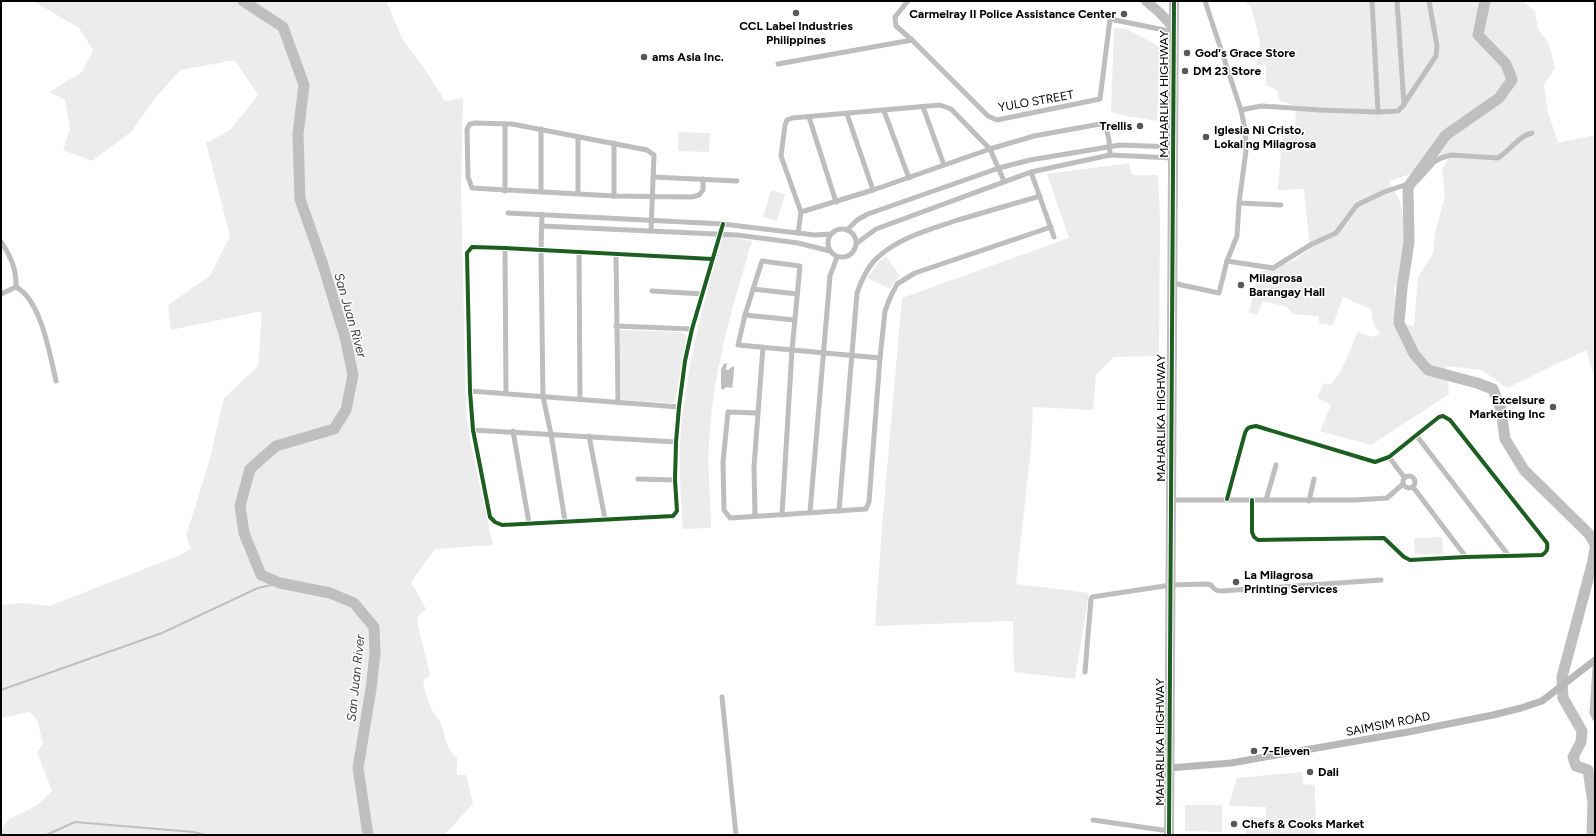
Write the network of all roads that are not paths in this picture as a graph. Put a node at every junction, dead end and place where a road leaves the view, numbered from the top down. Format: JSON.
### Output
{"nodes":[{"id":1,"x":908,"y":1,"type":"edge"},
{"id":2,"x":1146,"y":1,"type":"edge"},
{"id":3,"x":1174,"y":1,"type":"edge"},
{"id":4,"x":1205,"y":1,"type":"edge"},
{"id":5,"x":1372,"y":1,"type":"edge"},
{"id":6,"x":1397,"y":1,"type":"edge"},
{"id":7,"x":1429,"y":1,"type":"edge"},
{"id":8,"x":1174,"y":30,"type":"junction"},
{"id":9,"x":912,"y":40,"type":"junction"},
{"id":10,"x":778,"y":64,"type":"dead end"},
{"id":11,"x":1404,"y":105,"type":"junction"},
{"id":12,"x":923,"y":106,"type":"junction"},
{"id":13,"x":1241,"y":110,"type":"junction"},
{"id":14,"x":884,"y":111,"type":"junction"},
{"id":15,"x":1378,"y":112,"type":"junction"},
{"id":16,"x":847,"y":114,"type":"junction"},
{"id":17,"x":809,"y":117,"type":"junction"},
{"id":18,"x":505,"y":124,"type":"junction"},
{"id":19,"x":541,"y":129,"type":"junction"},
{"id":20,"x":1532,"y":133,"type":"dead end"},
{"id":21,"x":578,"y":137,"type":"junction"},
{"id":22,"x":614,"y":143,"type":"junction"},
{"id":23,"x":1110,"y":146,"type":"junction"},
{"id":24,"x":1174,"y":147,"type":"junction"},
{"id":25,"x":990,"y":149,"type":"junction"},
{"id":26,"x":1110,"y":155,"type":"junction"},
{"id":27,"x":1173,"y":158,"type":"junction"},
{"id":28,"x":944,"y":165,"type":"junction"},
{"id":29,"x":999,"y":168,"type":"junction"},
{"id":30,"x":1031,"y":172,"type":"junction"},
{"id":31,"x":653,"y":178,"type":"junction"},
{"id":32,"x":908,"y":178,"type":"junction"},
{"id":33,"x":703,"y":179,"type":"junction"},
{"id":34,"x":737,"y":181,"type":"dead end"},
{"id":35,"x":1004,"y":181,"type":"junction"},
{"id":36,"x":872,"y":190,"type":"junction"},
{"id":37,"x":505,"y":191,"type":"junction"},
{"id":38,"x":541,"y":192,"type":"junction"},
{"id":39,"x":578,"y":193,"type":"junction"},
{"id":40,"x":614,"y":196,"type":"junction"},
{"id":41,"x":652,"y":196,"type":"junction"},
{"id":42,"x":1040,"y":196,"type":"junction"},
{"id":43,"x":836,"y":202,"type":"junction"},
{"id":44,"x":1239,"y":203,"type":"junction"},
{"id":45,"x":1281,"y":205,"type":"dead end"},
{"id":46,"x":801,"y":212,"type":"junction"},
{"id":47,"x":508,"y":213,"type":"dead end"},
{"id":48,"x":542,"y":214,"type":"junction"},
{"id":49,"x":651,"y":220,"type":"junction"},
{"id":50,"x":723,"y":224,"type":"junction"},
{"id":51,"x":542,"y":226,"type":"junction"},
{"id":52,"x":1051,"y":227,"type":"junction"},
{"id":53,"x":847,"y":230,"type":"junction"},
{"id":54,"x":651,"y":231,"type":"junction"},
{"id":55,"x":798,"y":233,"type":"junction"},
{"id":56,"x":719,"y":234,"type":"junction"},
{"id":57,"x":831,"y":234,"type":"junction"},
{"id":58,"x":1054,"y":237,"type":"dead end"},
{"id":59,"x":1,"y":242,"type":"edge"},
{"id":60,"x":857,"y":243,"type":"junction"},
{"id":61,"x":505,"y":248,"type":"junction"},
{"id":62,"x":541,"y":249,"type":"junction"},
{"id":63,"x":579,"y":251,"type":"junction"},
{"id":64,"x":830,"y":251,"type":"junction"},
{"id":65,"x":616,"y":254,"type":"junction"},
{"id":66,"x":837,"y":257,"type":"junction"},
{"id":67,"x":712,"y":259,"type":"junction"},
{"id":68,"x":1227,"y":261,"type":"junction"},
{"id":69,"x":1172,"y":283,"type":"junction"},
{"id":70,"x":16,"y":287,"type":"junction"},
{"id":71,"x":753,"y":289,"type":"junction"},
{"id":72,"x":652,"y":291,"type":"dead end"},
{"id":73,"x":1,"y":294,"type":"edge"},
{"id":74,"x":703,"y":294,"type":"junction"},
{"id":75,"x":797,"y":294,"type":"junction"},
{"id":76,"x":745,"y":315,"type":"junction"},
{"id":77,"x":794,"y":320,"type":"junction"},
{"id":78,"x":616,"y":326,"type":"junction"},
{"id":79,"x":692,"y":329,"type":"junction"},
{"id":80,"x":763,"y":347,"type":"junction"},
{"id":81,"x":792,"y":350,"type":"junction"},
{"id":82,"x":823,"y":353,"type":"junction"},
{"id":83,"x":852,"y":356,"type":"junction"},
{"id":84,"x":880,"y":358,"type":"junction"},
{"id":85,"x":56,"y":381,"type":"dead end"},
{"id":86,"x":470,"y":391,"type":"junction"},
{"id":87,"x":506,"y":394,"type":"junction"},
{"id":88,"x":543,"y":397,"type":"junction"},
{"id":89,"x":580,"y":400,"type":"junction"},
{"id":90,"x":618,"y":403,"type":"junction"},
{"id":91,"x":679,"y":407,"type":"junction"},
{"id":92,"x":758,"y":413,"type":"junction"},
{"id":93,"x":473,"y":430,"type":"junction"},
{"id":94,"x":513,"y":431,"type":"junction"},
{"id":95,"x":551,"y":434,"type":"junction"},
{"id":96,"x":1416,"y":434,"type":"junction"},
{"id":97,"x":589,"y":436,"type":"junction"},
{"id":98,"x":676,"y":442,"type":"junction"},
{"id":99,"x":1389,"y":458,"type":"junction"},
{"id":100,"x":1276,"y":465,"type":"dead end"},
{"id":101,"x":1404,"y":477,"type":"junction"},
{"id":102,"x":638,"y":479,"type":"dead end"},
{"id":103,"x":1314,"y":479,"type":"dead end"},
{"id":104,"x":675,"y":480,"type":"junction"},
{"id":105,"x":1403,"y":484,"type":"junction"},
{"id":106,"x":1413,"y":487,"type":"junction"},
{"id":107,"x":1228,"y":499,"type":"junction"},
{"id":108,"x":1171,"y":500,"type":"junction"},
{"id":109,"x":1252,"y":500,"type":"junction"},
{"id":110,"x":1266,"y":500,"type":"junction"},
{"id":111,"x":1308,"y":501,"type":"junction"},
{"id":112,"x":839,"y":511,"type":"junction"},
{"id":113,"x":810,"y":512,"type":"junction"},
{"id":114,"x":782,"y":515,"type":"junction"},
{"id":115,"x":755,"y":516,"type":"junction"},
{"id":116,"x":605,"y":518,"type":"junction"},
{"id":117,"x":565,"y":520,"type":"junction"},
{"id":118,"x":529,"y":522,"type":"junction"},
{"id":119,"x":1509,"y":556,"type":"junction"},
{"id":120,"x":1466,"y":557,"type":"junction"},
{"id":121,"x":1381,"y":580,"type":"dead end"},
{"id":122,"x":1171,"y":585,"type":"junction"},
{"id":123,"x":1595,"y":660,"type":"edge"},
{"id":124,"x":1595,"y":667,"type":"edge"},
{"id":125,"x":1085,"y":672,"type":"dead end"},
{"id":126,"x":722,"y":697,"type":"dead end"},
{"id":127,"x":1595,"y":719,"type":"edge"},
{"id":128,"x":1169,"y":768,"type":"junction"},
{"id":129,"x":1093,"y":820,"type":"dead end"},
{"id":130,"x":1169,"y":833,"type":"edge"},
{"id":131,"x":736,"y":835,"type":"edge"}],
"edges":[{"from":1,"to":9,"type":"street","name":"YULO STREET"},
{"from":2,"to":8,"type":"highway"},
{"from":3,"to":8,"type":"highway","name":"MAHARLIKA HIGHWAY"},
{"from":4,"to":13,"type":"street"},
{"from":5,"to":15,"type":"street"},
{"from":6,"to":11,"type":"street"},
{"from":7,"to":11,"type":"street"},
{"from":8,"to":9,"type":"street","name":"YULO STREET"},
{"from":8,"to":24,"type":"highway","name":"MAHARLIKA HIGHWAY"},
{"from":9,"to":10,"type":"street"},
{"from":11,"to":15,"type":"street"},
{"from":12,"to":14,"type":"street"},
{"from":12,"to":25,"type":"street"},
{"from":12,"to":28,"type":"street"},
{"from":13,"to":15,"type":"street"},
{"from":13,"to":44,"type":"street"},
{"from":14,"to":16,"type":"street"},
{"from":14,"to":32,"type":"street"},
{"from":16,"to":17,"type":"street"},
{"from":16,"to":36,"type":"street"},
{"from":17,"to":43,"type":"street"},
{"from":17,"to":46,"type":"street"},
{"from":18,"to":19,"type":"street"},
{"from":18,"to":37,"type":"street"},
{"from":18,"to":37,"type":"street"},
{"from":19,"to":21,"type":"street"},
{"from":19,"to":38,"type":"street"},
{"from":20,"to":68,"type":"street"},
{"from":21,"to":22,"type":"street"},
{"from":21,"to":39,"type":"street"},
{"from":22,"to":31,"type":"street"},
{"from":22,"to":40,"type":"street"},
{"from":23,"to":24,"type":"street"},
{"from":23,"to":25,"type":"street"},
{"from":23,"to":26,"type":"street"},
{"from":23,"to":29,"type":"street"},
{"from":24,"to":27,"type":"highway","name":"MAHARLIKA HIGHWAY"},
{"from":25,"to":28,"type":"street"},
{"from":25,"to":29,"type":"street"},
{"from":26,"to":27,"type":"street"},
{"from":26,"to":30,"type":"street"},
{"from":27,"to":69,"type":"highway","name":"MAHARLIKA HIGHWAY"},
{"from":28,"to":32,"type":"street"},
{"from":29,"to":35,"type":"street"},
{"from":29,"to":53,"type":"street"},
{"from":30,"to":35,"type":"street"},
{"from":30,"to":42,"type":"street"},
{"from":31,"to":33,"type":"street"},
{"from":31,"to":41,"type":"street"},
{"from":32,"to":36,"type":"street"},
{"from":33,"to":34,"type":"street"},
{"from":33,"to":41,"type":"street"},
{"from":35,"to":60,"type":"street"},
{"from":36,"to":43,"type":"street"},
{"from":37,"to":38,"type":"street"},
{"from":38,"to":39,"type":"street"},
{"from":39,"to":40,"type":"street"},
{"from":40,"to":41,"type":"street"},
{"from":41,"to":49,"type":"street"},
{"from":42,"to":52,"type":"street"},
{"from":42,"to":83,"type":"street"},
{"from":43,"to":46,"type":"street"},
{"from":44,"to":45,"type":"street"},
{"from":44,"to":68,"type":"street"},
{"from":46,"to":55,"type":"street"},
{"from":47,"to":48,"type":"street"},
{"from":48,"to":49,"type":"street"},
{"from":48,"to":51,"type":"street"},
{"from":49,"to":50,"type":"street"},
{"from":49,"to":54,"type":"street"},
{"from":50,"to":55,"type":"street"},
{"from":50,"to":56,"type":"street"},
{"from":51,"to":54,"type":"street"},
{"from":51,"to":62,"type":"street"},
{"from":52,"to":58,"type":"street"},
{"from":52,"to":84,"type":"street"},
{"from":53,"to":57,"type":"street"},
{"from":53,"to":60,"type":"street"},
{"from":54,"to":56,"type":"street"},
{"from":55,"to":57,"type":"street"},
{"from":56,"to":64,"type":"street"},
{"from":56,"to":67,"type":"street"},
{"from":57,"to":64,"type":"street"},
{"from":59,"to":70,"type":"street"},
{"from":60,"to":66,"type":"street"},
{"from":61,"to":62,"type":"street"},
{"from":61,"to":86,"type":"street"},
{"from":61,"to":87,"type":"street"},
{"from":62,"to":63,"type":"street"},
{"from":62,"to":88,"type":"street"},
{"from":63,"to":65,"type":"street"},
{"from":63,"to":89,"type":"street"},
{"from":64,"to":66,"type":"street"},
{"from":65,"to":67,"type":"street"},
{"from":65,"to":78,"type":"street"},
{"from":66,"to":82,"type":"street"},
{"from":67,"to":74,"type":"street"},
{"from":68,"to":69,"type":"street"},
{"from":69,"to":108,"type":"highway","name":"MAHARLIKA HIGHWAY"},
{"from":70,"to":73,"type":"street"},
{"from":70,"to":85,"type":"street"},
{"from":71,"to":75,"type":"street"},
{"from":71,"to":75,"type":"street"},
{"from":71,"to":76,"type":"street"},
{"from":72,"to":74,"type":"street"},
{"from":74,"to":79,"type":"street"},
{"from":75,"to":77,"type":"street"},
{"from":76,"to":77,"type":"street"},
{"from":76,"to":80,"type":"street"},
{"from":77,"to":81,"type":"street"},
{"from":78,"to":79,"type":"street"},
{"from":78,"to":90,"type":"street"},
{"from":79,"to":91,"type":"street"},
{"from":80,"to":81,"type":"street"},
{"from":80,"to":92,"type":"street"},
{"from":81,"to":82,"type":"street"},
{"from":81,"to":114,"type":"street"},
{"from":82,"to":83,"type":"street"},
{"from":82,"to":113,"type":"street"},
{"from":83,"to":84,"type":"street"},
{"from":83,"to":112,"type":"street"},
{"from":84,"to":112,"type":"street"},
{"from":86,"to":87,"type":"street"},
{"from":86,"to":93,"type":"street"},
{"from":87,"to":88,"type":"street"},
{"from":88,"to":89,"type":"street"},
{"from":88,"to":95,"type":"street"},
{"from":89,"to":90,"type":"street"},
{"from":90,"to":91,"type":"street"},
{"from":91,"to":98,"type":"street"},
{"from":92,"to":115,"type":"street"},
{"from":92,"to":115,"type":"street"},
{"from":93,"to":94,"type":"street"},
{"from":93,"to":118,"type":"street"},
{"from":94,"to":95,"type":"street"},
{"from":94,"to":118,"type":"street"},
{"from":95,"to":97,"type":"street"},
{"from":95,"to":117,"type":"street"},
{"from":96,"to":99,"type":"street"},
{"from":96,"to":119,"type":"street"},
{"from":96,"to":119,"type":"street"},
{"from":97,"to":98,"type":"street"},
{"from":97,"to":116,"type":"street"},
{"from":98,"to":104,"type":"street"},
{"from":99,"to":101,"type":"street"},
{"from":99,"to":107,"type":"street"},
{"from":100,"to":110,"type":"street"},
{"from":101,"to":105,"type":"street"},
{"from":101,"to":106,"type":"street"},
{"from":102,"to":104,"type":"street"},
{"from":103,"to":111,"type":"street"},
{"from":104,"to":116,"type":"street"},
{"from":105,"to":106,"type":"street"},
{"from":105,"to":111,"type":"street"},
{"from":106,"to":120,"type":"street"},
{"from":107,"to":108,"type":"street"},
{"from":107,"to":109,"type":"street"},
{"from":108,"to":122,"type":"highway","name":"MAHARLIKA HIGHWAY"},
{"from":109,"to":110,"type":"street"},
{"from":109,"to":120,"type":"street"},
{"from":110,"to":111,"type":"street"},
{"from":112,"to":113,"type":"street"},
{"from":113,"to":114,"type":"street"},
{"from":114,"to":115,"type":"street"},
{"from":116,"to":117,"type":"street"},
{"from":117,"to":118,"type":"street"},
{"from":119,"to":120,"type":"street"},
{"from":121,"to":122,"type":"street"},
{"from":122,"to":125,"type":"street"},
{"from":122,"to":128,"type":"highway","name":"MAHARLIKA HIGHWAY"},
{"from":123,"to":128,"type":"street","name":"SAIMSIM ROAD"},
{"from":124,"to":127,"type":"street"},
{"from":126,"to":131,"type":"street"},
{"from":128,"to":130,"type":"highway","name":"MAHARLIKA HIGHWAY"},
{"from":129,"to":130,"type":"street"}]}
